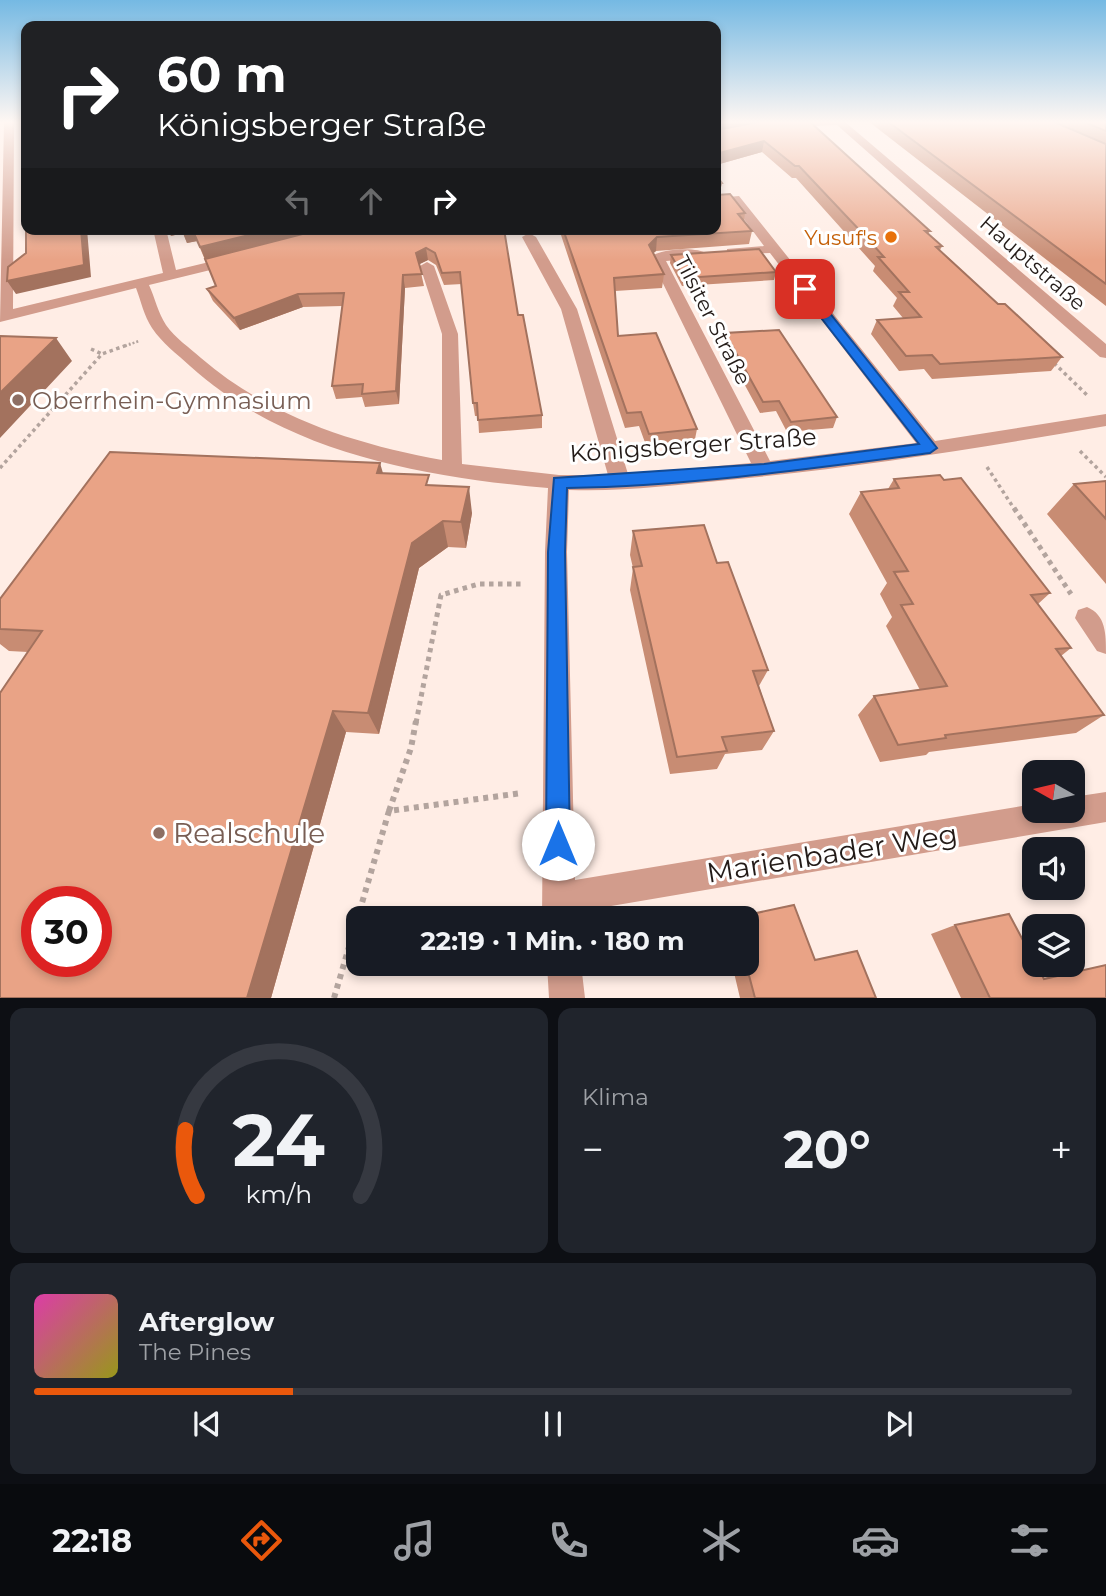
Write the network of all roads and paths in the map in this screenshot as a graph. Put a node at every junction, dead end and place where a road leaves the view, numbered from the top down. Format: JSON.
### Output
{"nodes":[{"id":1,"x":7,"y":168,"type":"edge"},
{"id":2,"x":892,"y":168,"type":"edge"},
{"id":3,"x":721,"y":201,"type":"edge"},
{"id":4,"x":161,"y":235,"type":"edge"},
{"id":5,"x":529,"y":237,"type":"dead end"},
{"id":6,"x":774,"y":250,"type":"junction"},
{"id":7,"x":247,"y":257,"type":"edge"},
{"id":8,"x":426,"y":267,"type":"dead end"},
{"id":9,"x":171,"y":276,"type":"junction"},
{"id":10,"x":141,"y":284,"type":"junction"},
{"id":11,"x":2,"y":317,"type":"edge"},
{"id":12,"x":165,"y":332,"type":"junction"},
{"id":13,"x":91,"y":349,"type":"dead end"},
{"id":14,"x":1106,"y":353,"type":"edge"},
{"id":15,"x":102,"y":354,"type":"junction"},
{"id":16,"x":1106,"y":420,"type":"edge"},
{"id":17,"x":971,"y":442,"type":"junction"},
{"id":18,"x":930,"y":448,"type":"junction"},
{"id":19,"x":0,"y":468,"type":"edge"},
{"id":20,"x":452,"y":469,"type":"junction"},
{"id":21,"x":764,"y":469,"type":"junction"},
{"id":22,"x":620,"y":481,"type":"junction"},
{"id":23,"x":559,"y":482,"type":"junction"},
{"id":24,"x":557,"y":585,"type":"junction"},
{"id":25,"x":1087,"y":618,"type":"joint"},
{"id":26,"x":1106,"y":643,"type":"edge"},
{"id":27,"x":558,"y":788,"type":"junction"},
{"id":28,"x":1106,"y":807,"type":"edge"},
{"id":29,"x":389,"y":811,"type":"junction"},
{"id":30,"x":558,"y":906,"type":"edge"},
{"id":31,"x":574,"y":906,"type":"edge"},
{"id":32,"x":565,"y":976,"type":"edge"},
{"id":33,"x":334,"y":998,"type":"edge"},
{"id":34,"x":568,"y":998,"type":"edge"}],
"edges":[{"from":1,"to":11,"type":"street"},
{"from":2,"to":14,"type":"street","name":"Hauptstraße"},
{"from":3,"to":6,"type":"street"},
{"from":4,"to":9,"type":"street"},
{"from":5,"to":22,"type":"street"},
{"from":6,"to":18,"type":"street"},
{"from":6,"to":21,"type":"street","name":"Tilsiter Straße"},
{"from":7,"to":9,"type":"street"},
{"from":8,"to":20,"type":"street"},
{"from":9,"to":10,"type":"street"},
{"from":10,"to":11,"type":"street"},
{"from":10,"to":12,"type":"street","name":"Königsberger Straße"},
{"from":12,"to":15,"type":"path"},
{"from":12,"to":20,"type":"street","name":"Königsberger Straße"},
{"from":13,"to":15,"type":"path"},
{"from":15,"to":19,"type":"path"},
{"from":16,"to":17,"type":"street","name":"Königsberger Straße"},
{"from":17,"to":18,"type":"street","name":"Königsberger Straße"},
{"from":17,"to":25,"type":"path"},
{"from":18,"to":21,"type":"street","name":"Königsberger Straße"},
{"from":20,"to":23,"type":"street","name":"Königsberger Straße"},
{"from":21,"to":22,"type":"street","name":"Königsberger Straße"},
{"from":22,"to":23,"type":"street","name":"Königsberger Straße"},
{"from":23,"to":24,"type":"street"},
{"from":24,"to":27,"type":"street"},
{"from":24,"to":29,"type":"path"},
{"from":25,"to":26,"type":"street"},
{"from":27,"to":29,"type":"path"},
{"from":27,"to":30,"type":"street"},
{"from":28,"to":31,"type":"street","name":"Marienbader Weg"},
{"from":29,"to":33,"type":"path"},
{"from":32,"to":34,"type":"street"}]}
